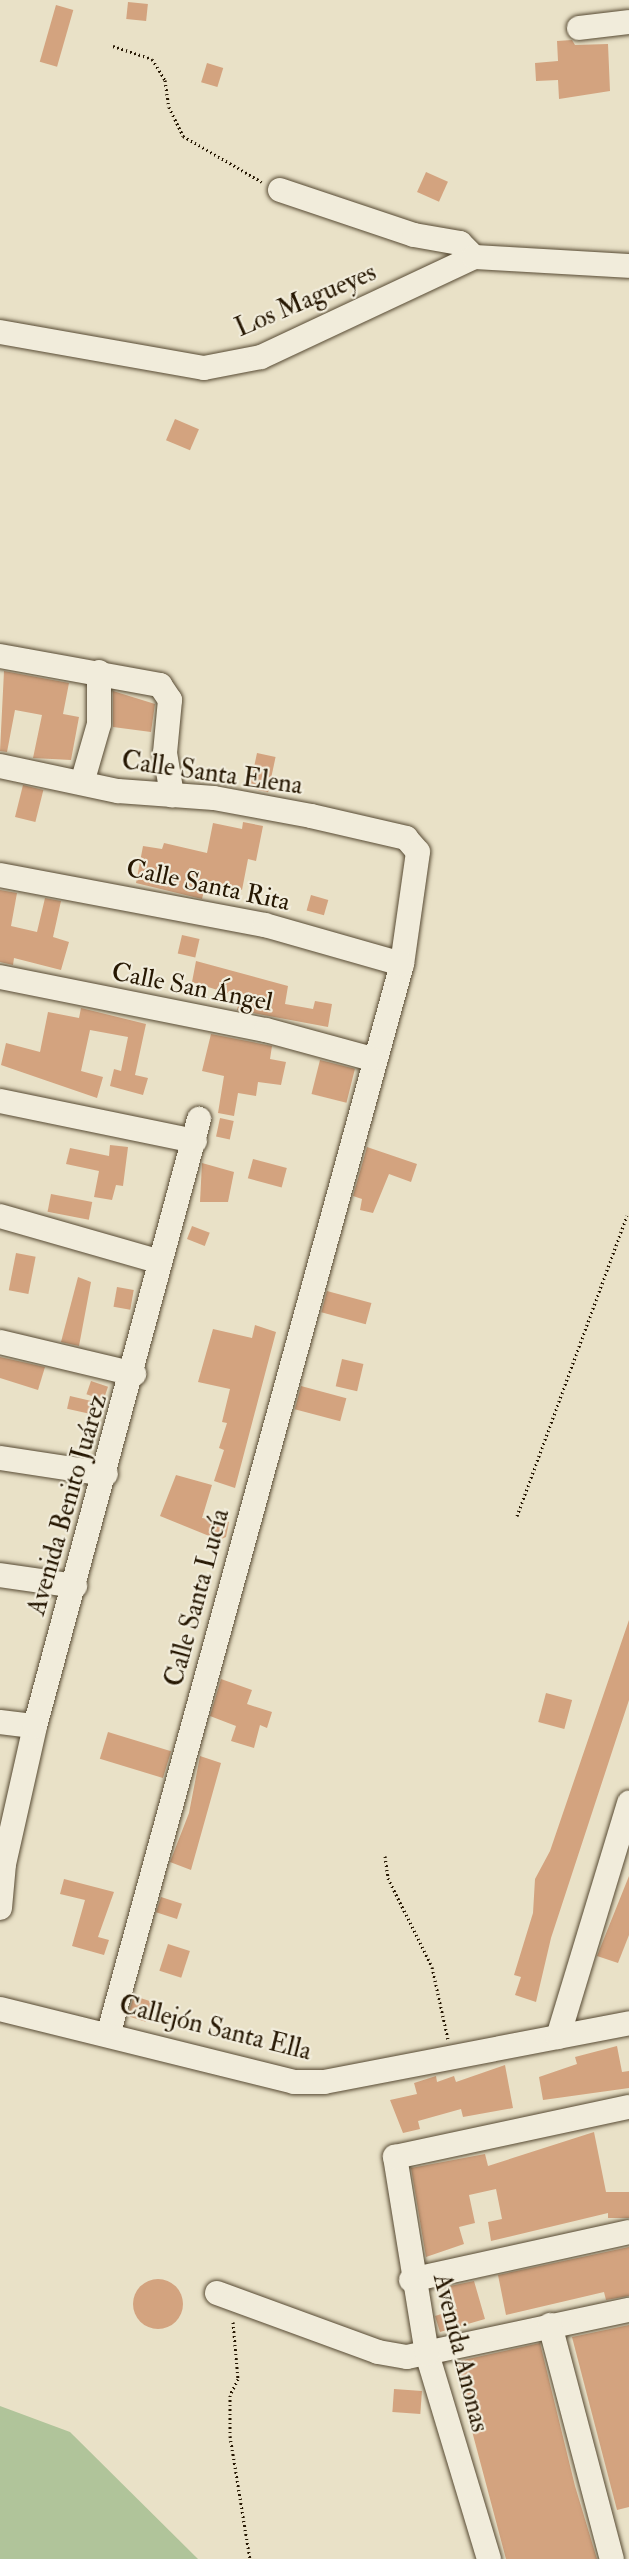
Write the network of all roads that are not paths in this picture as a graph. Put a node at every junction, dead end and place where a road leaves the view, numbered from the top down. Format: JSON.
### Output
{"nodes":[{"id":1,"x":629,"y":22,"type":"edge"},
{"id":2,"x":579,"y":28,"type":"dead end"},
{"id":3,"x":280,"y":190,"type":"road end"},
{"id":4,"x":474,"y":257,"type":"junction"},
{"id":5,"x":629,"y":266,"type":"edge"},
{"id":6,"x":0,"y":332,"type":"edge"},
{"id":7,"x":0,"y":657,"type":"edge"},
{"id":8,"x":99,"y":672,"type":"junction"},
{"id":9,"x":0,"y":766,"type":"edge"},
{"id":10,"x":82,"y":783,"type":"junction"},
{"id":11,"x":172,"y":795,"type":"junction"},
{"id":12,"x":414,"y":843,"type":"joint"},
{"id":13,"x":0,"y":875,"type":"edge"},
{"id":14,"x":402,"y":964,"type":"junction"},
{"id":15,"x":0,"y":977,"type":"edge"},
{"id":16,"x":372,"y":1059,"type":"junction"},
{"id":17,"x":0,"y":1101,"type":"edge"},
{"id":18,"x":0,"y":1216,"type":"edge"},
{"id":19,"x":160,"y":1262,"type":"junction"},
{"id":20,"x":0,"y":1342,"type":"edge"},
{"id":21,"x":134,"y":1374,"type":"junction"},
{"id":22,"x":0,"y":1458,"type":"edge"},
{"id":23,"x":106,"y":1474,"type":"junction"},
{"id":24,"x":0,"y":1575,"type":"edge"},
{"id":25,"x":75,"y":1586,"type":"junction"},
{"id":26,"x":0,"y":1722,"type":"edge"},
{"id":27,"x":35,"y":1726,"type":"junction"},
{"id":28,"x":629,"y":1803,"type":"edge"},
{"id":29,"x":2,"y":1864,"type":"edge"},
{"id":30,"x":0,"y":1908,"type":"edge"},
{"id":31,"x":0,"y":2009,"type":"edge"},
{"id":32,"x":629,"y":2023,"type":"edge"},
{"id":33,"x":109,"y":2032,"type":"junction"},
{"id":34,"x":558,"y":2037,"type":"junction"},
{"id":35,"x":629,"y":2107,"type":"edge"},
{"id":36,"x":629,"y":2232,"type":"edge"},
{"id":37,"x":411,"y":2280,"type":"junction"},
{"id":38,"x":223,"y":2294,"type":"road end"},
{"id":39,"x":629,"y":2310,"type":"edge"},
{"id":40,"x":550,"y":2325,"type":"junction"},
{"id":41,"x":427,"y":2354,"type":"junction"},
{"id":42,"x":489,"y":2559,"type":"edge"},
{"id":43,"x":612,"y":2559,"type":"edge"}],
"edges":[{"from":1,"to":2,"type":"street"},
{"from":3,"to":4,"type":"street"},
{"from":4,"to":5,"type":"street","name":"Los Magueyes"},
{"from":4,"to":6,"type":"street","name":"Los Magueyes"},
{"from":7,"to":8,"type":"street"},
{"from":8,"to":10,"type":"street"},
{"from":8,"to":11,"type":"street"},
{"from":9,"to":10,"type":"street","name":"Calle Santa Elena"},
{"from":10,"to":11,"type":"street","name":"Calle Santa Elena"},
{"from":11,"to":12,"type":"street","name":"Calle Santa Elena"},
{"from":12,"to":14,"type":"street","name":"Calle Santa Lucía"},
{"from":13,"to":14,"type":"street","name":"Calle Santa Rita"},
{"from":14,"to":16,"type":"street","name":"Calle Santa Lucía"},
{"from":15,"to":16,"type":"street","name":"Calle San Ángel"},
{"from":16,"to":33,"type":"street","name":"Calle Santa Lucía"},
{"from":17,"to":19,"type":"street","name":"Avenida Benito Juárez"},
{"from":18,"to":19,"type":"street"},
{"from":19,"to":21,"type":"street","name":"Avenida Benito Juárez"},
{"from":20,"to":21,"type":"street"},
{"from":21,"to":23,"type":"street","name":"Avenida Benito Juárez"},
{"from":22,"to":23,"type":"street"},
{"from":23,"to":25,"type":"street","name":"Avenida Benito Juárez"},
{"from":24,"to":25,"type":"street"},
{"from":25,"to":27,"type":"street","name":"Avenida Benito Juárez"},
{"from":26,"to":27,"type":"street"},
{"from":27,"to":29,"type":"street","name":"Avenida Benito Juárez"},
{"from":28,"to":34,"type":"street"},
{"from":29,"to":30,"type":"street","name":"Avenida Benito Juárez"},
{"from":31,"to":33,"type":"street","name":"Callejón Santa Ella"},
{"from":32,"to":34,"type":"street","name":"Callejón Santa Ella"},
{"from":33,"to":34,"type":"street","name":"Callejón Santa Ella"},
{"from":35,"to":37,"type":"street","name":"Avenida Anonas"},
{"from":36,"to":37,"type":"street"},
{"from":37,"to":41,"type":"street","name":"Avenida Anonas"},
{"from":38,"to":41,"type":"street"},
{"from":39,"to":40,"type":"street"},
{"from":40,"to":41,"type":"street"},
{"from":40,"to":43,"type":"street"},
{"from":41,"to":42,"type":"street","name":"Avenida Anonas"}]}
